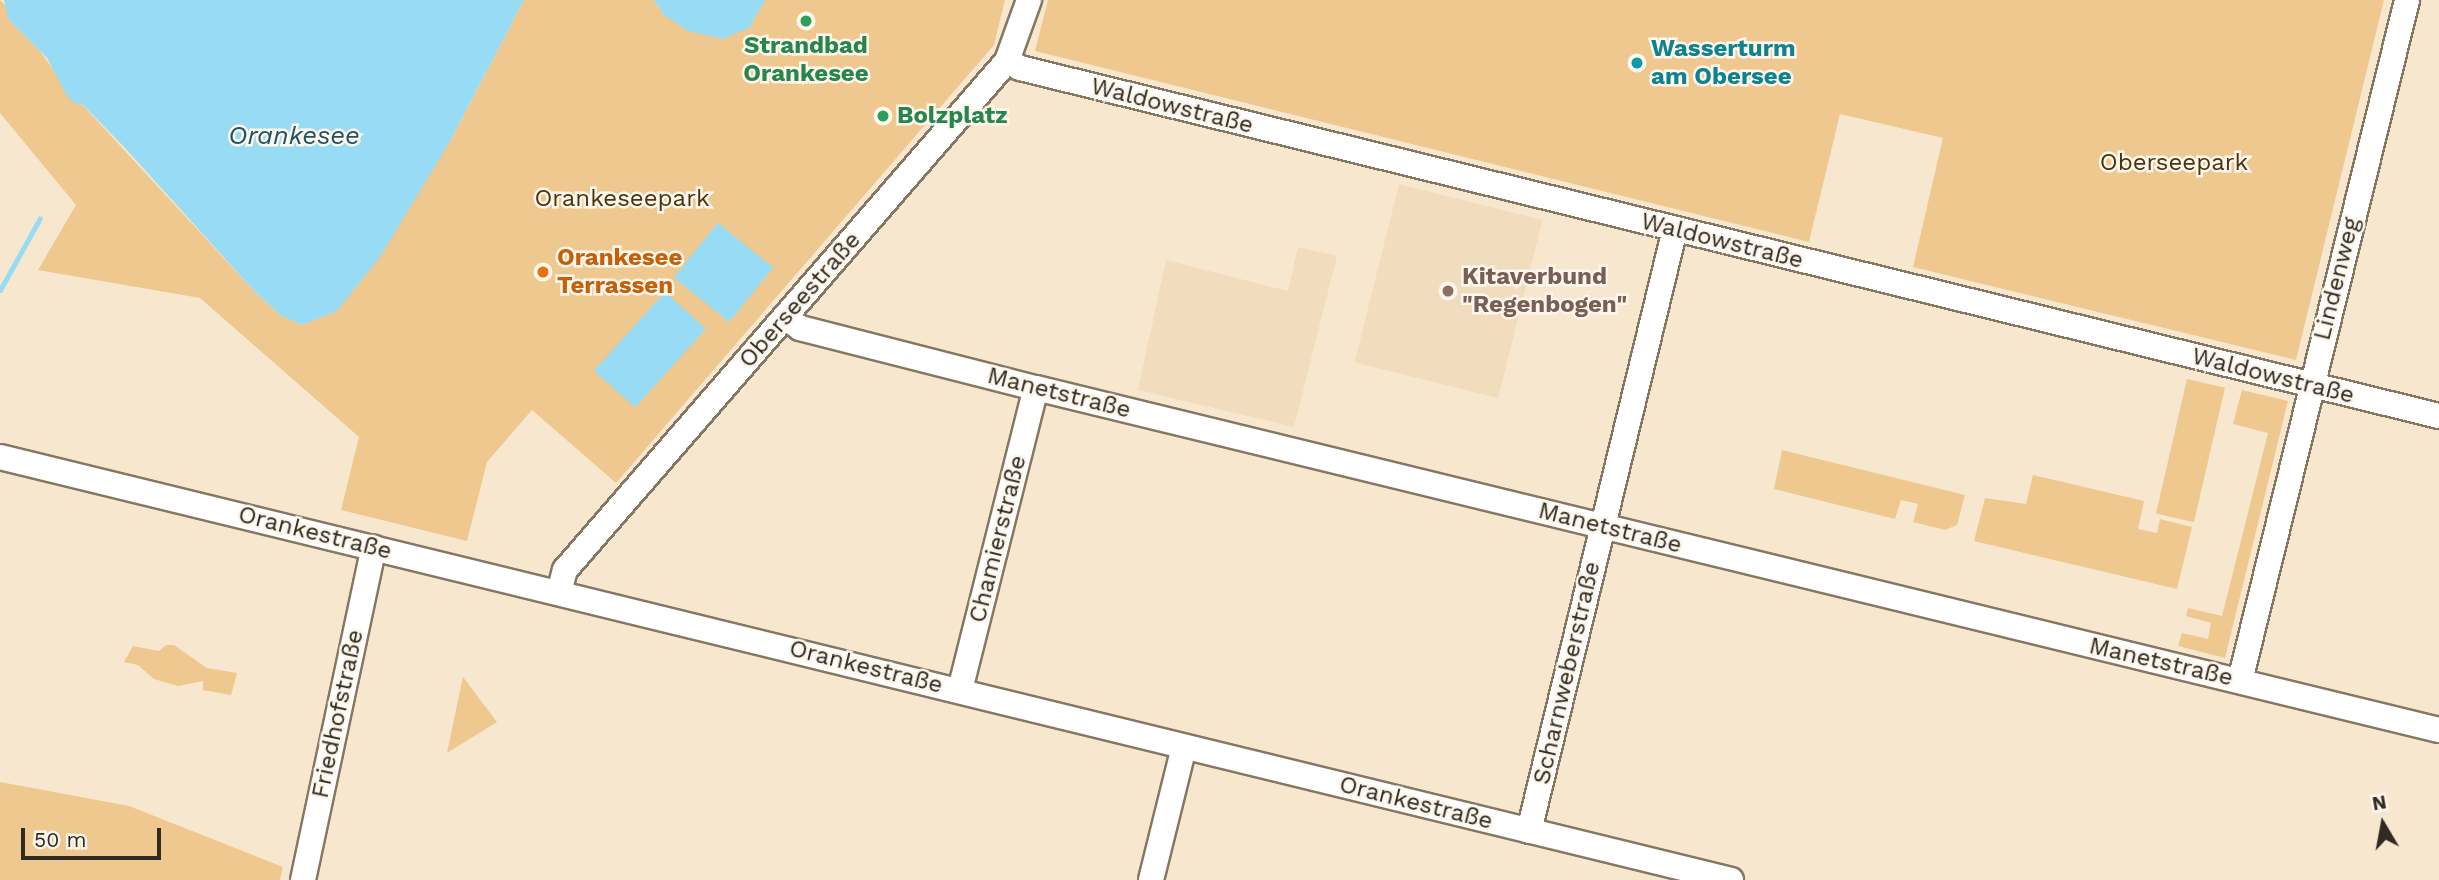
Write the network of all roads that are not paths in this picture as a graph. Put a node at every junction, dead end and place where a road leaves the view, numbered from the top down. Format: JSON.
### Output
{"nodes":[{"id":1,"x":1029,"y":0,"type":"edge"},
{"id":2,"x":2407,"y":0,"type":"edge"},
{"id":3,"x":1007,"y":61,"type":"junction"},
{"id":4,"x":1675,"y":229,"type":"junction"},
{"id":5,"x":785,"y":317,"type":"junction"},
{"id":6,"x":2310,"y":385,"type":"junction"},
{"id":7,"x":1036,"y":388,"type":"junction"},
{"id":8,"x":2439,"y":416,"type":"edge"},
{"id":9,"x":0,"y":457,"type":"edge"},
{"id":10,"x":1602,"y":526,"type":"junction"},
{"id":11,"x":374,"y":547,"type":"junction"},
{"id":12,"x":559,"y":592,"type":"junction"},
{"id":13,"x":2240,"y":681,"type":"junction"},
{"id":14,"x":960,"y":690,"type":"junction"},
{"id":15,"x":2439,"y":730,"type":"edge"},
{"id":16,"x":1184,"y":747,"type":"junction"},
{"id":17,"x":1529,"y":831,"type":"junction"},
{"id":18,"x":303,"y":880,"type":"edge"},
{"id":19,"x":1152,"y":880,"type":"edge"},
{"id":20,"x":1731,"y":880,"type":"edge"}],
"edges":[{"from":1,"to":3,"type":"street","name":"Oberseestraße"},
{"from":2,"to":6,"type":"street","name":"Lindenweg"},
{"from":3,"to":4,"type":"street","name":"Waldowstraße"},
{"from":3,"to":5,"type":"street","name":"Oberseestraße"},
{"from":4,"to":6,"type":"street","name":"Waldowstraße"},
{"from":4,"to":10,"type":"street","name":"Scharnweberstraße"},
{"from":5,"to":7,"type":"street","name":"Manetstraße"},
{"from":5,"to":12,"type":"street","name":"Oberseestraße"},
{"from":6,"to":8,"type":"street","name":"Waldowstraße"},
{"from":6,"to":13,"type":"street","name":"Lindenweg"},
{"from":7,"to":10,"type":"street","name":"Manetstraße"},
{"from":7,"to":14,"type":"street","name":"Chamierstraße"},
{"from":9,"to":11,"type":"street","name":"Orankestraße"},
{"from":10,"to":13,"type":"street","name":"Manetstraße"},
{"from":10,"to":17,"type":"street","name":"Scharnweberstraße"},
{"from":11,"to":12,"type":"street","name":"Orankestraße"},
{"from":11,"to":18,"type":"street","name":"Friedhofstraße"},
{"from":12,"to":14,"type":"street","name":"Orankestraße"},
{"from":13,"to":15,"type":"street","name":"Manetstraße"},
{"from":14,"to":16,"type":"street","name":"Orankestraße"},
{"from":16,"to":17,"type":"street","name":"Orankestraße"},
{"from":16,"to":19,"type":"street"},
{"from":17,"to":20,"type":"street","name":"Orankestraße"}]}
